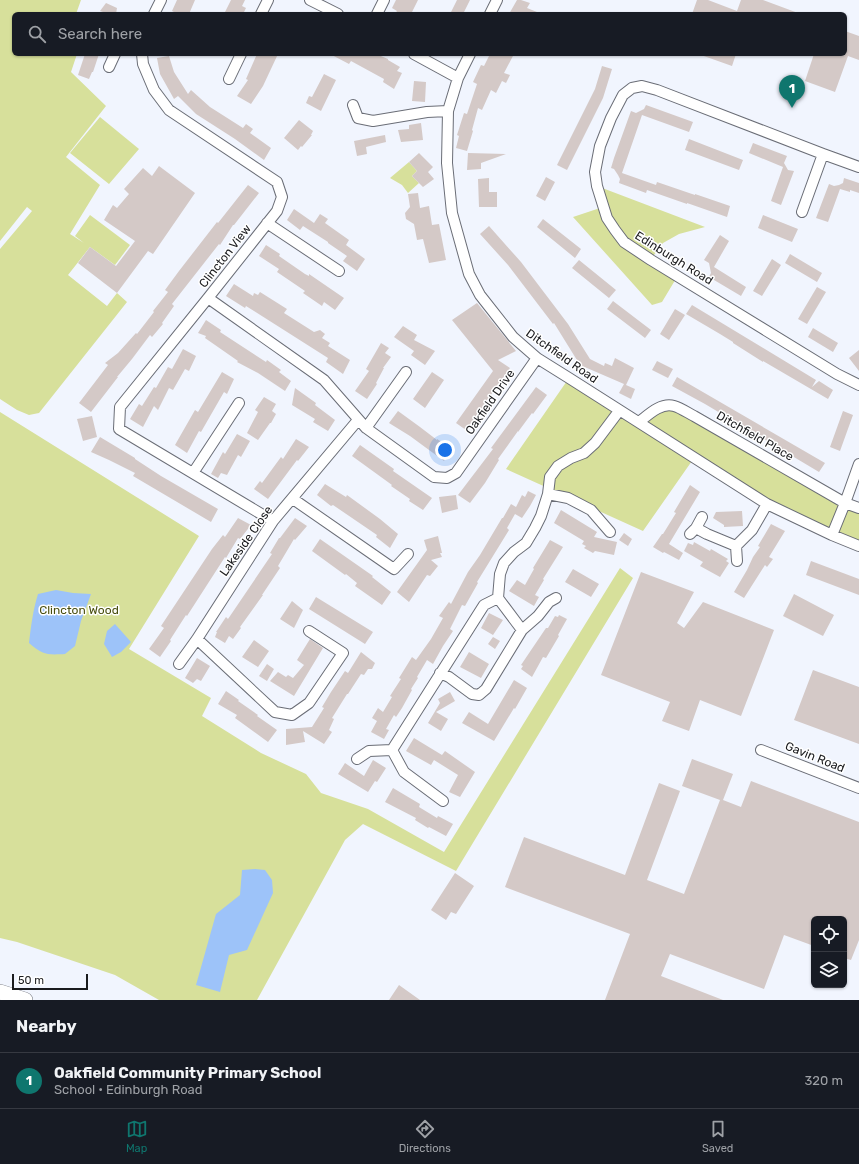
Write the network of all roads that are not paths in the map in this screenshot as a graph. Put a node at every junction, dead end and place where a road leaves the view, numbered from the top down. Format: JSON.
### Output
{"nodes":[{"id":1,"x":161,"y":0,"type":"edge"},
{"id":2,"x":268,"y":0,"type":"edge"},
{"id":3,"x":310,"y":0,"type":"edge"},
{"id":4,"x":384,"y":0,"type":"edge"},
{"id":5,"x":497,"y":0,"type":"edge"},
{"id":6,"x":155,"y":12,"type":"edge"},
{"id":7,"x":262,"y":12,"type":"edge"},
{"id":8,"x":334,"y":12,"type":"edge"},
{"id":9,"x":378,"y":12,"type":"edge"},
{"id":10,"x":491,"y":12,"type":"edge"},
{"id":11,"x":114,"y":56,"type":"edge"},
{"id":12,"x":142,"y":56,"type":"edge"},
{"id":13,"x":240,"y":56,"type":"edge"},
{"id":14,"x":418,"y":56,"type":"edge"},
{"id":15,"x":469,"y":56,"type":"edge"},
{"id":16,"x":109,"y":67,"type":"dead end"},
{"id":17,"x":458,"y":78,"type":"junction"},
{"id":18,"x":228,"y":79,"type":"dead end"},
{"id":19,"x":353,"y":105,"type":"dead end"},
{"id":20,"x":448,"y":111,"type":"junction"},
{"id":21,"x":823,"y":154,"type":"junction"},
{"id":22,"x":859,"y":167,"type":"edge"},
{"id":23,"x":802,"y":212,"type":"dead end"},
{"id":24,"x":267,"y":223,"type":"junction"},
{"id":25,"x":339,"y":271,"type":"dead end"},
{"id":26,"x":208,"y":298,"type":"junction"},
{"id":27,"x":537,"y":358,"type":"junction"},
{"id":28,"x":406,"y":372,"type":"dead end"},
{"id":29,"x":859,"y":385,"type":"edge"},
{"id":30,"x":239,"y":404,"type":"dead end"},
{"id":31,"x":619,"y":411,"type":"junction"},
{"id":32,"x":358,"y":420,"type":"junction"},
{"id":33,"x":639,"y":422,"type":"junction"},
{"id":34,"x":366,"y":428,"type":"junction"},
{"id":35,"x":859,"y":464,"type":"edge"},
{"id":36,"x":193,"y":473,"type":"junction"},
{"id":37,"x":548,"y":494,"type":"junction"},
{"id":38,"x":293,"y":499,"type":"junction"},
{"id":39,"x":845,"y":503,"type":"junction"},
{"id":40,"x":767,"y":504,"type":"junction"},
{"id":41,"x":859,"y":508,"type":"edge"},
{"id":42,"x":702,"y":517,"type":"dead end"},
{"id":43,"x":273,"y":521,"type":"junction"},
{"id":44,"x":610,"y":532,"type":"dead end"},
{"id":45,"x":832,"y":535,"type":"junction"},
{"id":46,"x":736,"y":546,"type":"junction"},
{"id":47,"x":859,"y":546,"type":"edge"},
{"id":48,"x":408,"y":554,"type":"dead end"},
{"id":49,"x":737,"y":562,"type":"dead end"},
{"id":50,"x":498,"y":598,"type":"junction"},
{"id":51,"x":556,"y":598,"type":"dead end"},
{"id":52,"x":522,"y":630,"type":"junction"},
{"id":53,"x":309,"y":631,"type":"dead end"},
{"id":54,"x":197,"y":638,"type":"junction"},
{"id":55,"x":179,"y":664,"type":"dead end"},
{"id":56,"x":440,"y":673,"type":"junction"},
{"id":57,"x":392,"y":750,"type":"junction"},
{"id":58,"x":760,"y":750,"type":"dead end"},
{"id":59,"x":357,"y":759,"type":"dead end"},
{"id":60,"x":859,"y":788,"type":"edge"},
{"id":61,"x":443,"y":801,"type":"dead end"},
{"id":62,"x":0,"y":992,"type":"edge"},
{"id":63,"x":25,"y":1000,"type":"edge"}],
"edges":[{"from":1,"to":6,"type":"street"},
{"from":2,"to":7,"type":"street"},
{"from":3,"to":8,"type":"street"},
{"from":4,"to":9,"type":"street"},
{"from":5,"to":10,"type":"street"},
{"from":11,"to":16,"type":"street"},
{"from":12,"to":24,"type":"street","name":"Clincton View"},
{"from":13,"to":18,"type":"street"},
{"from":14,"to":17,"type":"street"},
{"from":15,"to":17,"type":"street","name":"Ditchfield Road"},
{"from":17,"to":20,"type":"street","name":"Ditchfield Road"},
{"from":19,"to":20,"type":"street"},
{"from":20,"to":27,"type":"street","name":"Ditchfield Road"},
{"from":21,"to":22,"type":"street","name":"Edinburgh Road"},
{"from":21,"to":23,"type":"street"},
{"from":21,"to":29,"type":"street","name":"Edinburgh Road"},
{"from":24,"to":25,"type":"street"},
{"from":24,"to":26,"type":"street","name":"Clincton View"},
{"from":26,"to":32,"type":"street","name":"Oakfield Drive"},
{"from":26,"to":36,"type":"street","name":"Clincton View"},
{"from":27,"to":31,"type":"street","name":"Ditchfield Road"},
{"from":27,"to":34,"type":"street","name":"Oakfield Drive"},
{"from":28,"to":34,"type":"street"},
{"from":30,"to":36,"type":"street"},
{"from":31,"to":33,"type":"street","name":"Ditchfield Road"},
{"from":31,"to":37,"type":"street"},
{"from":32,"to":34,"type":"street","name":"Oakfield Drive"},
{"from":32,"to":38,"type":"street","name":"Lakeside Close"},
{"from":33,"to":39,"type":"street","name":"Ditchfield Place"},
{"from":33,"to":40,"type":"street","name":"Ditchfield Road"},
{"from":35,"to":39,"type":"street"},
{"from":36,"to":43,"type":"street","name":"Clincton View"},
{"from":37,"to":44,"type":"street"},
{"from":37,"to":50,"type":"street"},
{"from":38,"to":43,"type":"street","name":"Lakeside Close"},
{"from":38,"to":48,"type":"street"},
{"from":39,"to":41,"type":"street","name":"Ditchfield Place"},
{"from":39,"to":45,"type":"street"},
{"from":40,"to":45,"type":"street","name":"Ditchfield Road"},
{"from":40,"to":46,"type":"street"},
{"from":42,"to":46,"type":"street"},
{"from":43,"to":54,"type":"street","name":"Lakeside Close"},
{"from":45,"to":47,"type":"street","name":"Ditchfield Road"},
{"from":46,"to":49,"type":"street"},
{"from":50,"to":52,"type":"street"},
{"from":50,"to":56,"type":"street"},
{"from":51,"to":52,"type":"street"},
{"from":52,"to":56,"type":"street"},
{"from":53,"to":54,"type":"street"},
{"from":54,"to":55,"type":"street","name":"Lakeside Close"},
{"from":56,"to":57,"type":"street"},
{"from":57,"to":59,"type":"street"},
{"from":57,"to":61,"type":"street"},
{"from":58,"to":60,"type":"street","name":"Gavin Road"},
{"from":62,"to":63,"type":"highway"}]}
